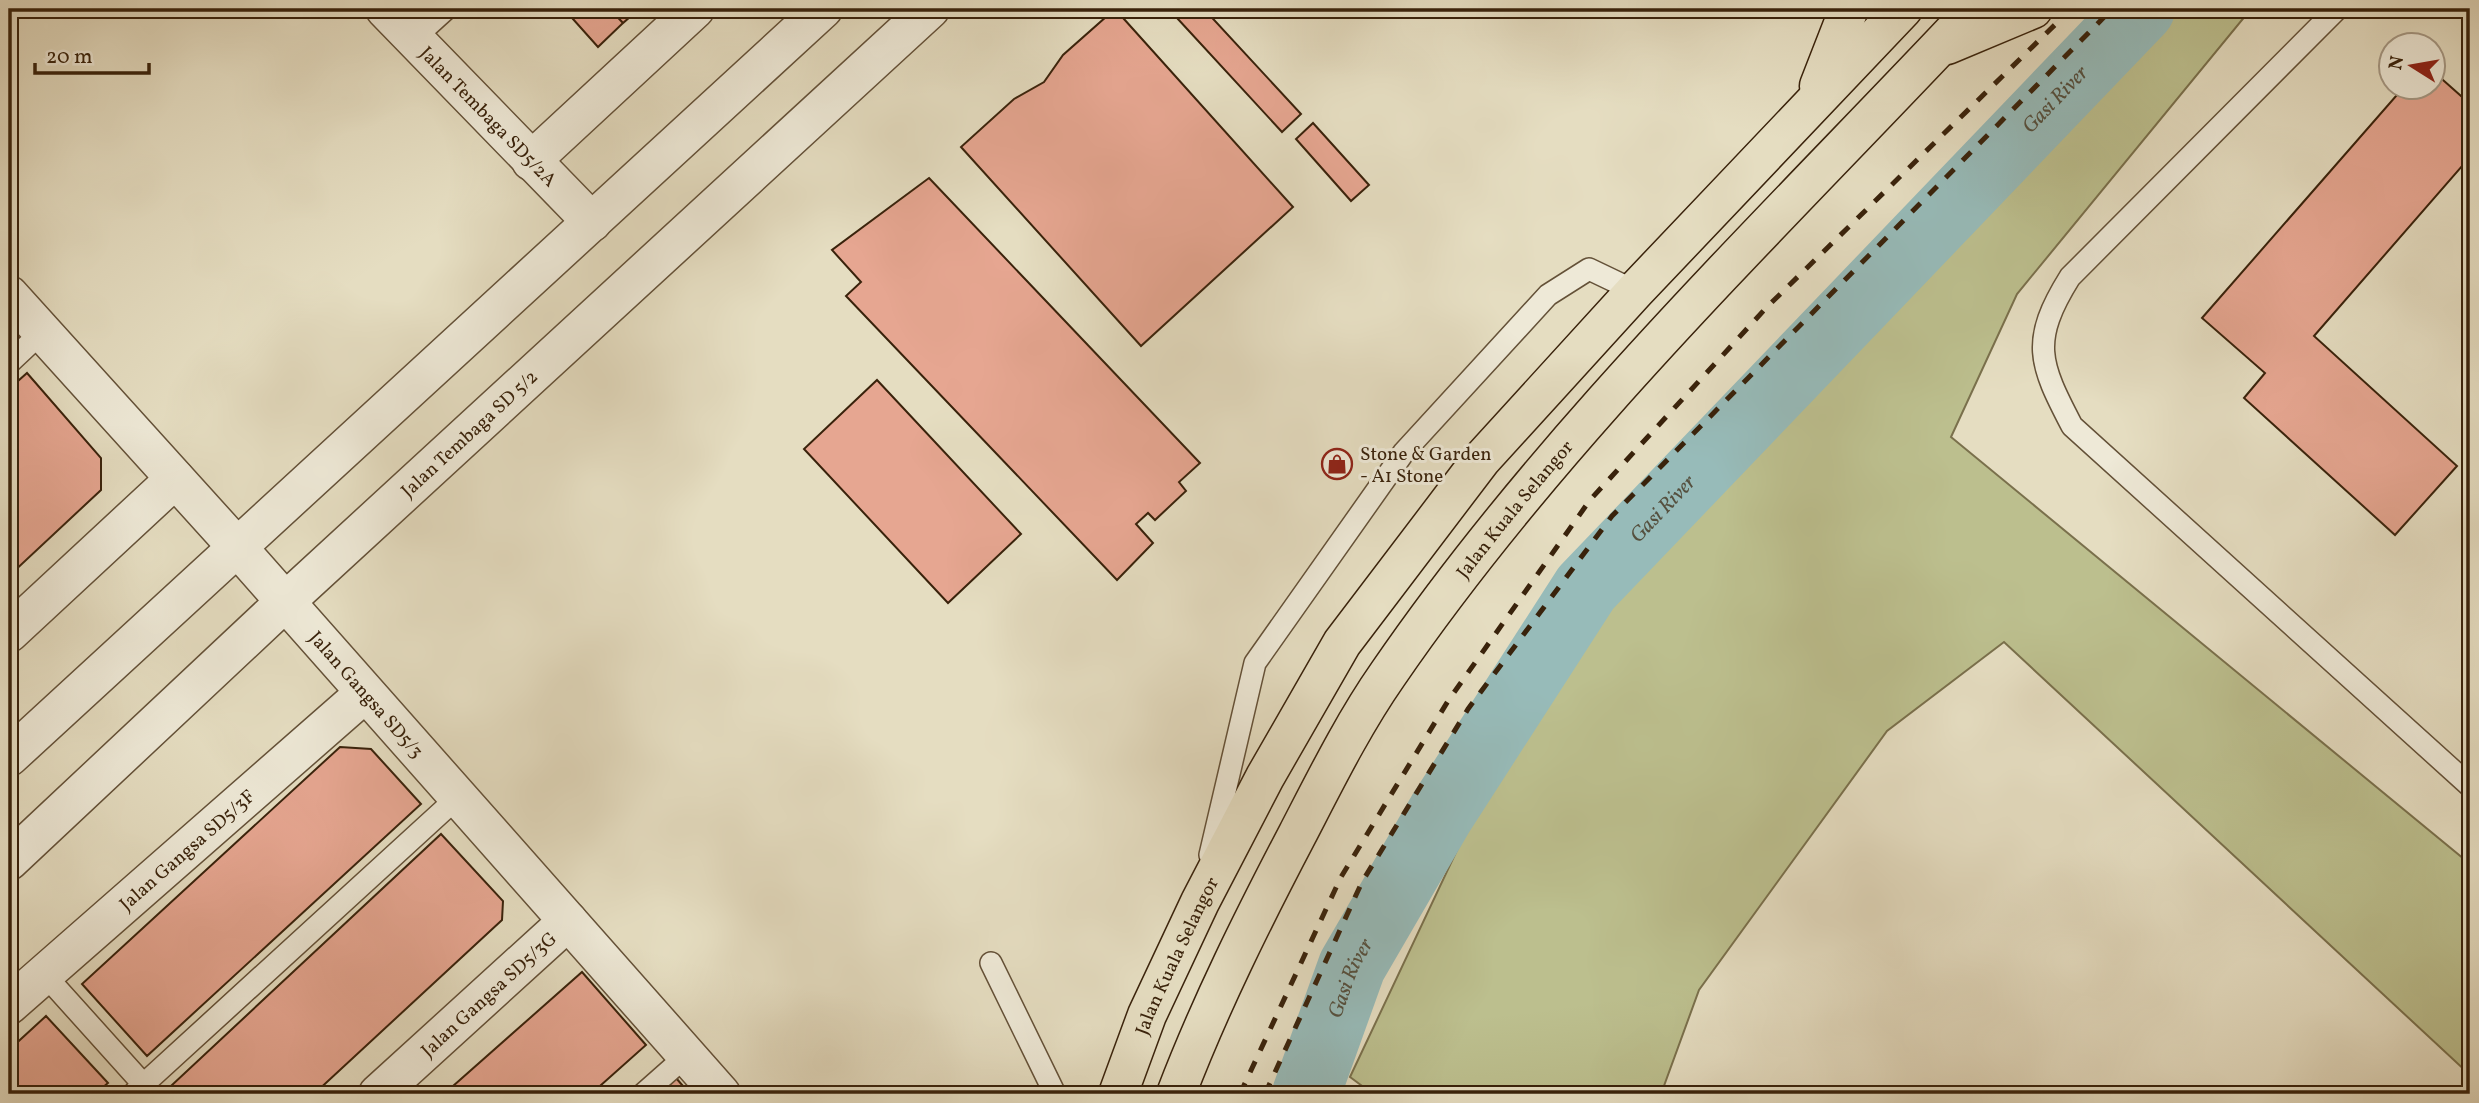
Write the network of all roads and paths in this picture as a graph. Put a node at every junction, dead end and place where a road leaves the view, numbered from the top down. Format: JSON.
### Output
{"nodes":[{"id":1,"x":385,"y":9,"type":"edge"},
{"id":2,"x":446,"y":9,"type":"edge"},
{"id":3,"x":695,"y":9,"type":"edge"},
{"id":4,"x":823,"y":9,"type":"edge"},
{"id":5,"x":930,"y":9,"type":"edge"},
{"id":6,"x":1849,"y":9,"type":"edge"},
{"id":7,"x":1903,"y":9,"type":"edge"},
{"id":8,"x":1975,"y":9,"type":"edge"},
{"id":9,"x":2033,"y":9,"type":"edge"},
{"id":10,"x":2337,"y":9,"type":"edge"},
{"id":11,"x":413,"y":39,"type":"junction"},
{"id":12,"x":1936,"y":50,"type":"junction"},
{"id":13,"x":1812,"y":104,"type":"junction"},
{"id":14,"x":531,"y":161,"type":"junction"},
{"id":15,"x":592,"y":222,"type":"junction"},
{"id":16,"x":1635,"y":291,"type":"junction"},
{"id":17,"x":9,"y":295,"type":"edge"},
{"id":18,"x":42,"y":332,"type":"junction"},
{"id":19,"x":9,"y":363,"type":"edge"},
{"id":20,"x":175,"y":479,"type":"junction"},
{"id":21,"x":237,"y":547,"type":"junction"},
{"id":22,"x":285,"y":602,"type":"junction"},
{"id":23,"x":9,"y":633,"type":"edge"},
{"id":24,"x":365,"y":693,"type":"junction"},
{"id":25,"x":9,"y":757,"type":"edge"},
{"id":26,"x":2470,"y":786,"type":"edge"},
{"id":27,"x":458,"y":797,"type":"junction"},
{"id":28,"x":9,"y":861,"type":"edge"},
{"id":29,"x":1200,"y":902,"type":"junction"},
{"id":30,"x":568,"y":921,"type":"junction"},
{"id":31,"x":990,"y":963,"type":"dead end"},
{"id":32,"x":44,"y":974,"type":"junction"},
{"id":33,"x":9,"y":1005,"type":"edge"},
{"id":34,"x":687,"y":1056,"type":"junction"},
{"id":35,"x":142,"y":1091,"type":"edge"},
{"id":36,"x":378,"y":1094,"type":"edge"},
{"id":37,"x":643,"y":1094,"type":"edge"},
{"id":38,"x":720,"y":1094,"type":"edge"},
{"id":39,"x":1055,"y":1094,"type":"edge"},
{"id":40,"x":1118,"y":1094,"type":"edge"},
{"id":41,"x":1176,"y":1094,"type":"edge"}],
"edges":[{"from":1,"to":11,"type":"street","name":"Jalan Tembaga SD5/2A"},
{"from":2,"to":11,"type":"lane"},
{"from":3,"to":14,"type":"street"},
{"from":4,"to":15,"type":"street"},
{"from":5,"to":22,"type":"street","name":"Jalan Tembaga SD 5/2"},
{"from":6,"to":13,"type":"highway"},
{"from":7,"to":13,"type":"highway","name":"Jalan Kuala Selangor"},
{"from":8,"to":12,"type":"highway","name":"Jalan Kuala Selangor"},
{"from":9,"to":12,"type":"highway"},
{"from":10,"to":26,"type":"lane"},
{"from":11,"to":14,"type":"street","name":"Jalan Tembaga SD5/2A"},
{"from":12,"to":41,"type":"highway","name":"Jalan Kuala Selangor"},
{"from":13,"to":16,"type":"highway","name":"Jalan Kuala Selangor"},
{"from":14,"to":15,"type":"street","name":"Jalan Tembaga SD5/2A"},
{"from":15,"to":21,"type":"street"},
{"from":16,"to":29,"type":"highway","name":"Jalan Kuala Selangor"},
{"from":16,"to":29,"type":"lane"},
{"from":17,"to":18,"type":"street","name":"Jalan Gangsa SD5/3"},
{"from":18,"to":19,"type":"lane"},
{"from":18,"to":20,"type":"street","name":"Jalan Gangsa SD5/3"},
{"from":20,"to":21,"type":"street","name":"Jalan Gangsa SD5/3"},
{"from":20,"to":23,"type":"street"},
{"from":21,"to":22,"type":"street","name":"Jalan Gangsa SD5/3"},
{"from":21,"to":25,"type":"street"},
{"from":22,"to":24,"type":"street","name":"Jalan Gangsa SD5/3"},
{"from":22,"to":28,"type":"street","name":"Jalan Tembaga SD 5/2"},
{"from":24,"to":27,"type":"street","name":"Jalan Gangsa SD5/3"},
{"from":24,"to":32,"type":"street","name":"Jalan Gangsa SD5/3F"},
{"from":27,"to":30,"type":"street","name":"Jalan Gangsa SD5/3"},
{"from":27,"to":35,"type":"lane"},
{"from":29,"to":40,"type":"highway","name":"Jalan Kuala Selangor"},
{"from":30,"to":34,"type":"street","name":"Jalan Gangsa SD5/3"},
{"from":30,"to":36,"type":"street","name":"Jalan Gangsa SD5/3G"},
{"from":31,"to":39,"type":"lane"},
{"from":32,"to":33,"type":"street","name":"Jalan Gangsa SD5/3F"},
{"from":32,"to":35,"type":"lane"},
{"from":34,"to":37,"type":"lane"},
{"from":34,"to":38,"type":"street","name":"Jalan Gangsa SD5/3"}]}
